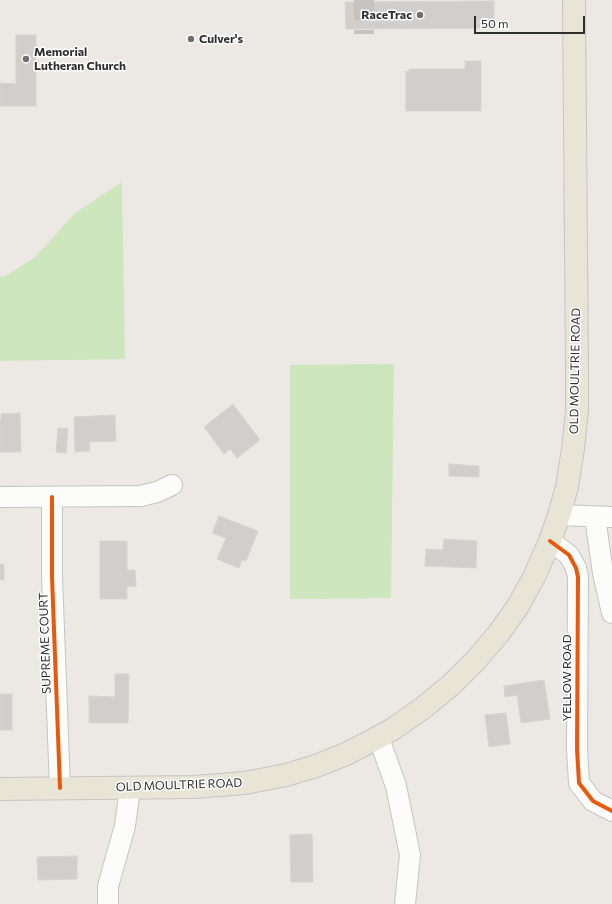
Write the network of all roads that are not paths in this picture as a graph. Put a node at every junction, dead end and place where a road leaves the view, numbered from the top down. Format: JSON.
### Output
{"nodes":[{"id":1,"x":574,"y":0,"type":"edge"},
{"id":2,"x":172,"y":485,"type":"dead end"},
{"id":3,"x":0,"y":497,"type":"edge"},
{"id":4,"x":52,"y":497,"type":"junction"},
{"id":5,"x":559,"y":515,"type":"junction"},
{"id":6,"x":604,"y":517,"type":"edge"},
{"id":7,"x":550,"y":541,"type":"junction"},
{"id":8,"x":612,"y":613,"type":"edge"},
{"id":9,"x":377,"y":738,"type":"junction"},
{"id":10,"x":60,"y":788,"type":"junction"},
{"id":11,"x":130,"y":788,"type":"junction"},
{"id":12,"x":0,"y":789,"type":"edge"},
{"id":13,"x":612,"y":811,"type":"edge"},
{"id":14,"x":108,"y":904,"type":"edge"},
{"id":15,"x":406,"y":904,"type":"edge"}],
"edges":[{"from":1,"to":5,"type":"main road","name":"OLD MOULTRIE ROAD"},
{"from":2,"to":4,"type":"street"},
{"from":3,"to":4,"type":"street"},
{"from":4,"to":10,"type":"street","name":"SUPREME COURT"},
{"from":5,"to":6,"type":"street"},
{"from":5,"to":7,"type":"main road","name":"OLD MOULTRIE ROAD"},
{"from":6,"to":8,"type":"street"},
{"from":7,"to":9,"type":"main road","name":"OLD MOULTRIE ROAD"},
{"from":7,"to":13,"type":"street","name":"YELLOW ROAD"},
{"from":9,"to":11,"type":"main road","name":"OLD MOULTRIE ROAD"},
{"from":9,"to":15,"type":"street"},
{"from":10,"to":11,"type":"main road","name":"OLD MOULTRIE ROAD"},
{"from":10,"to":12,"type":"main road","name":"OLD MOULTRIE ROAD"},
{"from":11,"to":14,"type":"street"}]}
